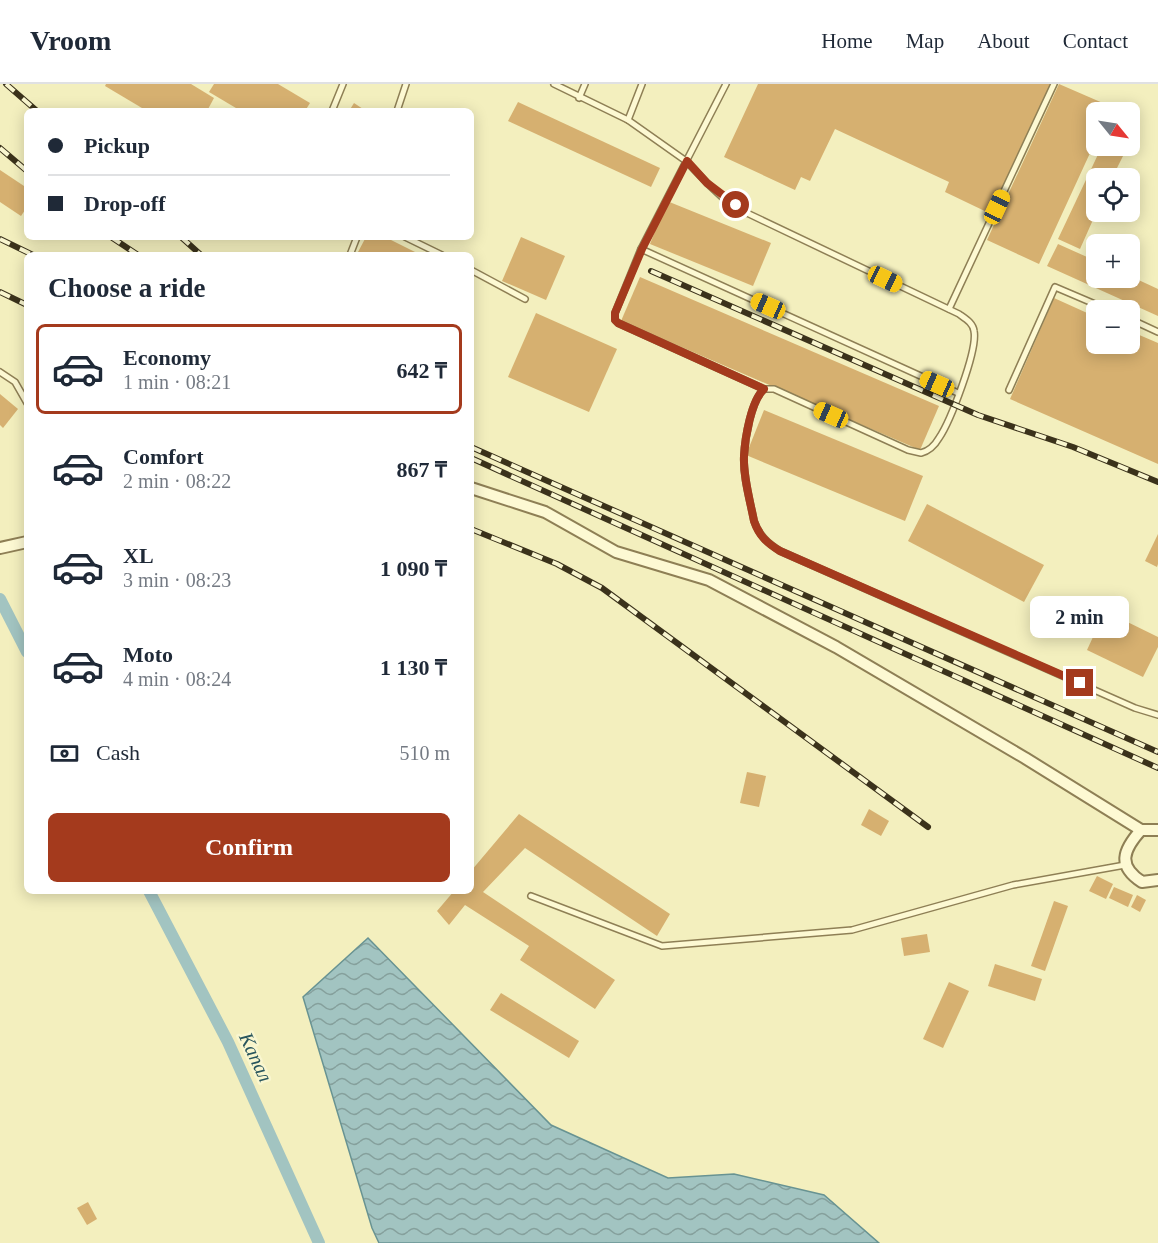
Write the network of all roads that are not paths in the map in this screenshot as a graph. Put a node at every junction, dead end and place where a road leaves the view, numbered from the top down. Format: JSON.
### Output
{"nodes":[{"id":1,"x":343,"y":84,"type":"edge"},
{"id":2,"x":406,"y":84,"type":"edge"},
{"id":3,"x":554,"y":84,"type":"edge"},
{"id":4,"x":585,"y":84,"type":"edge"},
{"id":5,"x":642,"y":84,"type":"edge"},
{"id":6,"x":726,"y":84,"type":"edge"},
{"id":7,"x":1054,"y":84,"type":"edge"},
{"id":8,"x":579,"y":98,"type":"junction"},
{"id":9,"x":333,"y":108,"type":"edge"},
{"id":10,"x":398,"y":108,"type":"edge"},
{"id":11,"x":628,"y":120,"type":"junction"},
{"id":12,"x":687,"y":161,"type":"junction"},
{"id":13,"x":411,"y":240,"type":"edge"},
{"id":14,"x":642,"y":249,"type":"junction"},
{"id":15,"x":436,"y":252,"type":"edge"},
{"id":16,"x":474,"y":272,"type":"edge"},
{"id":17,"x":525,"y":299,"type":"dead end"},
{"id":18,"x":1086,"y":301,"type":"edge"},
{"id":19,"x":949,"y":309,"type":"junction"},
{"id":20,"x":1140,"y":324,"type":"edge"},
{"id":21,"x":1158,"y":332,"type":"edge"},
{"id":22,"x":0,"y":372,"type":"edge"},
{"id":23,"x":764,"y":389,"type":"junction"},
{"id":24,"x":1009,"y":390,"type":"dead end"},
{"id":25,"x":958,"y":393,"type":"junction"},
{"id":26,"x":24,"y":398,"type":"edge"},
{"id":27,"x":474,"y":489,"type":"edge"},
{"id":28,"x":24,"y":543,"type":"edge"},
{"id":29,"x":0,"y":548,"type":"edge"},
{"id":30,"x":1158,"y":715,"type":"edge"},
{"id":31,"x":1141,"y":830,"type":"junction"},
{"id":32,"x":1158,"y":830,"type":"edge"},
{"id":33,"x":1125,"y":866,"type":"junction"},
{"id":34,"x":1158,"y":880,"type":"edge"},
{"id":35,"x":531,"y":896,"type":"dead end"}],
"edges":[{"from":1,"to":9,"type":"lane"},
{"from":2,"to":10,"type":"lane"},
{"from":3,"to":8,"type":"lane"},
{"from":4,"to":8,"type":"lane"},
{"from":5,"to":11,"type":"lane"},
{"from":6,"to":12,"type":"lane"},
{"from":7,"to":19,"type":"lane"},
{"from":8,"to":11,"type":"lane"},
{"from":11,"to":12,"type":"lane"},
{"from":12,"to":14,"type":"lane"},
{"from":12,"to":19,"type":"lane"},
{"from":13,"to":15,"type":"lane"},
{"from":14,"to":23,"type":"lane"},
{"from":14,"to":25,"type":"lane"},
{"from":16,"to":17,"type":"lane"},
{"from":18,"to":24,"type":"lane"},
{"from":19,"to":25,"type":"lane"},
{"from":20,"to":21,"type":"lane"},
{"from":22,"to":26,"type":"lane"},
{"from":23,"to":25,"type":"lane"},
{"from":23,"to":30,"type":"lane"},
{"from":27,"to":31,"type":"street"},
{"from":28,"to":29,"type":"street"},
{"from":31,"to":32,"type":"street"},
{"from":31,"to":33,"type":"street"},
{"from":33,"to":34,"type":"street"},
{"from":33,"to":35,"type":"lane"}]}
